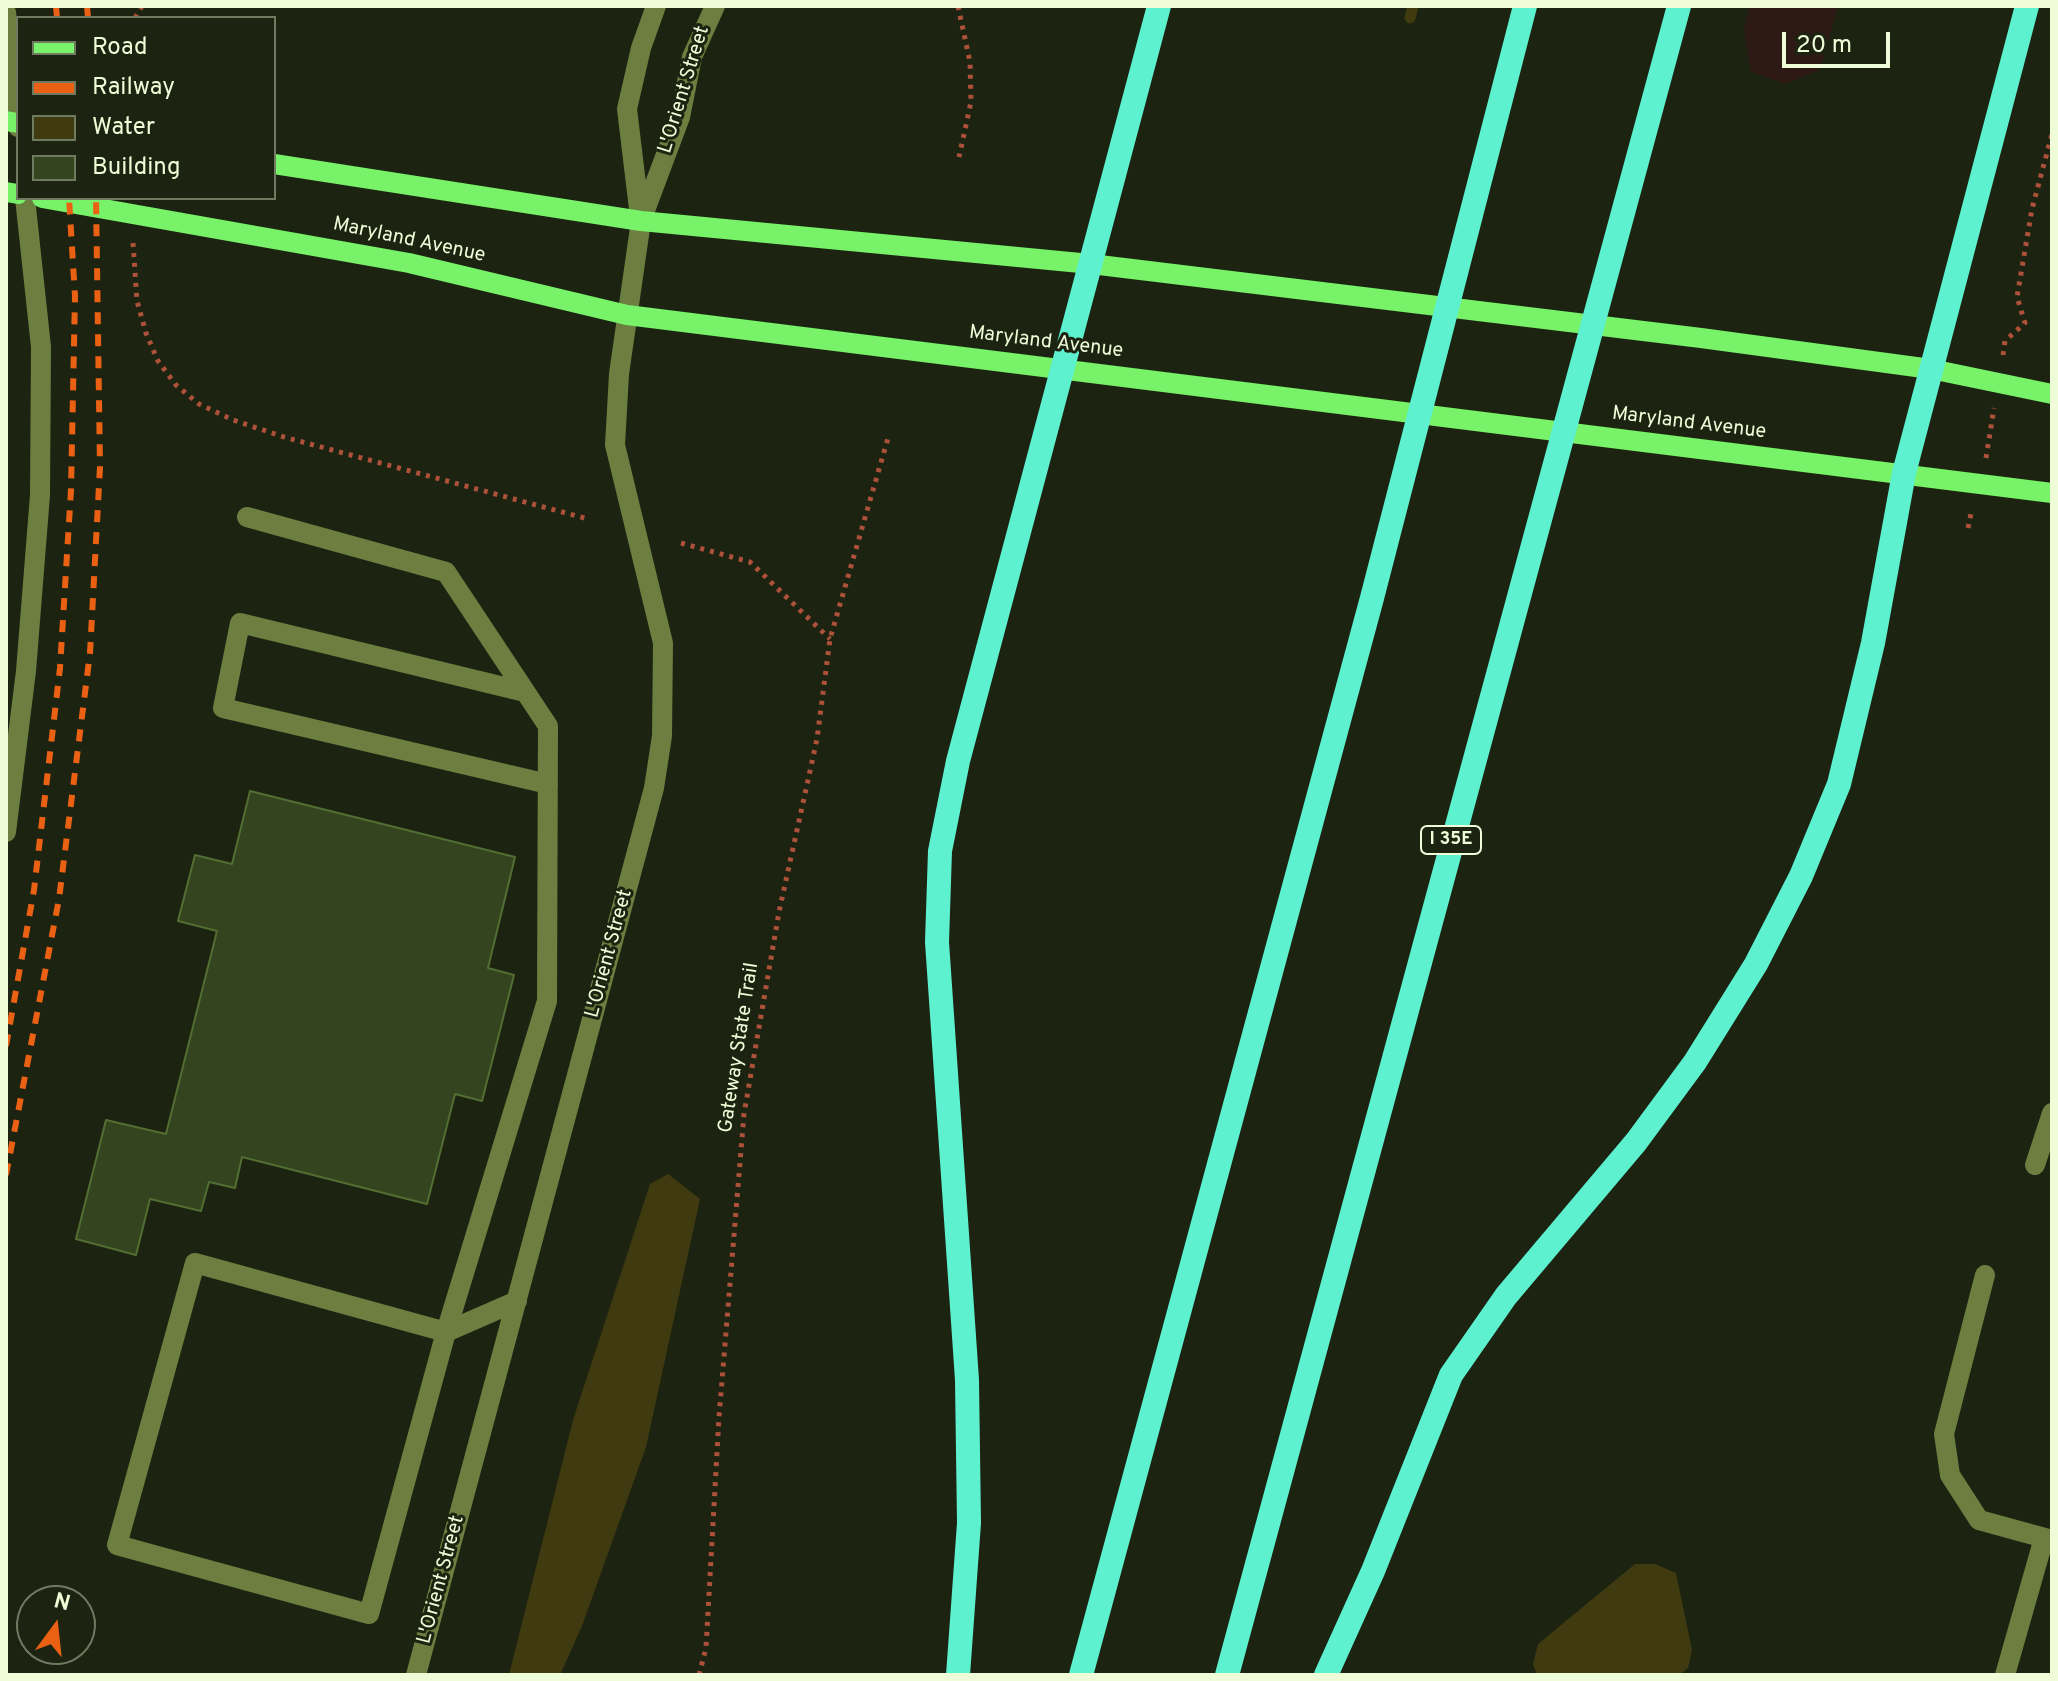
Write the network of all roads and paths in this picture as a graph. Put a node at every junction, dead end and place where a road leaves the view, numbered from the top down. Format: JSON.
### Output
{"nodes":[{"id":1,"x":656,"y":6,"type":"edge"},
{"id":2,"x":715,"y":6,"type":"edge"},
{"id":3,"x":958,"y":6,"type":"edge"},
{"id":4,"x":1159,"y":6,"type":"edge"},
{"id":5,"x":1525,"y":6,"type":"edge"},
{"id":6,"x":1679,"y":6,"type":"edge"},
{"id":7,"x":2027,"y":6,"type":"edge"},
{"id":8,"x":6,"y":12,"type":"edge"},
{"id":9,"x":16,"y":106,"type":"edge"},
{"id":10,"x":2052,"y":134,"type":"edge"},
{"id":11,"x":959,"y":157,"type":"dead end"},
{"id":12,"x":276,"y":164,"type":"edge"},
{"id":13,"x":25,"y":200,"type":"edge"},
{"id":14,"x":54,"y":200,"type":"edge"},
{"id":15,"x":641,"y":221,"type":"junction"},
{"id":16,"x":133,"y":240,"type":"dead end"},
{"id":17,"x":1091,"y":264,"type":"junction"},
{"id":18,"x":627,"y":315,"type":"junction"},
{"id":19,"x":2005,"y":341,"type":"dead end"},
{"id":20,"x":1931,"y":369,"type":"junction"},
{"id":21,"x":1063,"y":370,"type":"junction"},
{"id":22,"x":2052,"y":394,"type":"edge"},
{"id":23,"x":888,"y":438,"type":"dead end"},
{"id":24,"x":1904,"y":473,"type":"junction"},
{"id":25,"x":2052,"y":493,"type":"edge"},
{"id":26,"x":247,"y":517,"type":"dead end"},
{"id":27,"x":588,"y":519,"type":"dead end"},
{"id":28,"x":681,"y":543,"type":"dead end"},
{"id":29,"x":830,"y":639,"type":"junction"},
{"id":30,"x":525,"y":692,"type":"junction"},
{"id":31,"x":548,"y":784,"type":"junction"},
{"id":32,"x":6,"y":832,"type":"edge"},
{"id":33,"x":2052,"y":1113,"type":"edge"},
{"id":34,"x":2035,"y":1165,"type":"dead end"},
{"id":35,"x":1985,"y":1275,"type":"dead end"},
{"id":36,"x":517,"y":1301,"type":"junction"},
{"id":37,"x":446,"y":1332,"type":"junction"},
{"id":38,"x":2048,"y":1539,"type":"edge"},
{"id":39,"x":416,"y":1675,"type":"edge"},
{"id":40,"x":699,"y":1675,"type":"edge"},
{"id":41,"x":958,"y":1675,"type":"edge"},
{"id":42,"x":1081,"y":1675,"type":"edge"},
{"id":43,"x":1227,"y":1675,"type":"edge"},
{"id":44,"x":1326,"y":1675,"type":"edge"},
{"id":45,"x":2005,"y":1675,"type":"edge"}],
"edges":[{"from":1,"to":15,"type":"street","name":"L'Orient Street"},
{"from":2,"to":15,"type":"street","name":"L'Orient Street"},
{"from":3,"to":11,"type":"path"},
{"from":4,"to":17,"type":"highway"},
{"from":5,"to":42,"type":"highway"},
{"from":6,"to":43,"type":"highway","number":"I 35E"},
{"from":7,"to":20,"type":"highway"},
{"from":8,"to":9,"type":"street"},
{"from":10,"to":19,"type":"path"},
{"from":12,"to":15,"type":"main road"},
{"from":13,"to":32,"type":"street"},
{"from":14,"to":18,"type":"main road","name":"Maryland Avenue"},
{"from":15,"to":17,"type":"main road"},
{"from":15,"to":18,"type":"street","name":"L'Orient Street"},
{"from":16,"to":27,"type":"path"},
{"from":17,"to":20,"type":"main road"},
{"from":17,"to":21,"type":"highway"},
{"from":18,"to":21,"type":"main road","name":"Maryland Avenue"},
{"from":18,"to":36,"type":"street","name":"L'Orient Street"},
{"from":20,"to":22,"type":"main road"},
{"from":20,"to":24,"type":"highway"},
{"from":21,"to":24,"type":"main road","name":"Maryland Avenue"},
{"from":21,"to":41,"type":"highway"},
{"from":23,"to":29,"type":"path","name":"Gateway State Trail"},
{"from":24,"to":25,"type":"main road","name":"Maryland Avenue"},
{"from":24,"to":44,"type":"highway"},
{"from":26,"to":30,"type":"street"},
{"from":28,"to":29,"type":"path"},
{"from":29,"to":40,"type":"path","name":"Gateway State Trail"},
{"from":30,"to":31,"type":"street"},
{"from":30,"to":31,"type":"street"},
{"from":31,"to":37,"type":"street"},
{"from":33,"to":34,"type":"street"},
{"from":35,"to":38,"type":"street"},
{"from":36,"to":37,"type":"street"},
{"from":36,"to":39,"type":"street","name":"L'Orient Street"},
{"from":37,"to":37,"type":"street"},
{"from":38,"to":45,"type":"street"}]}
